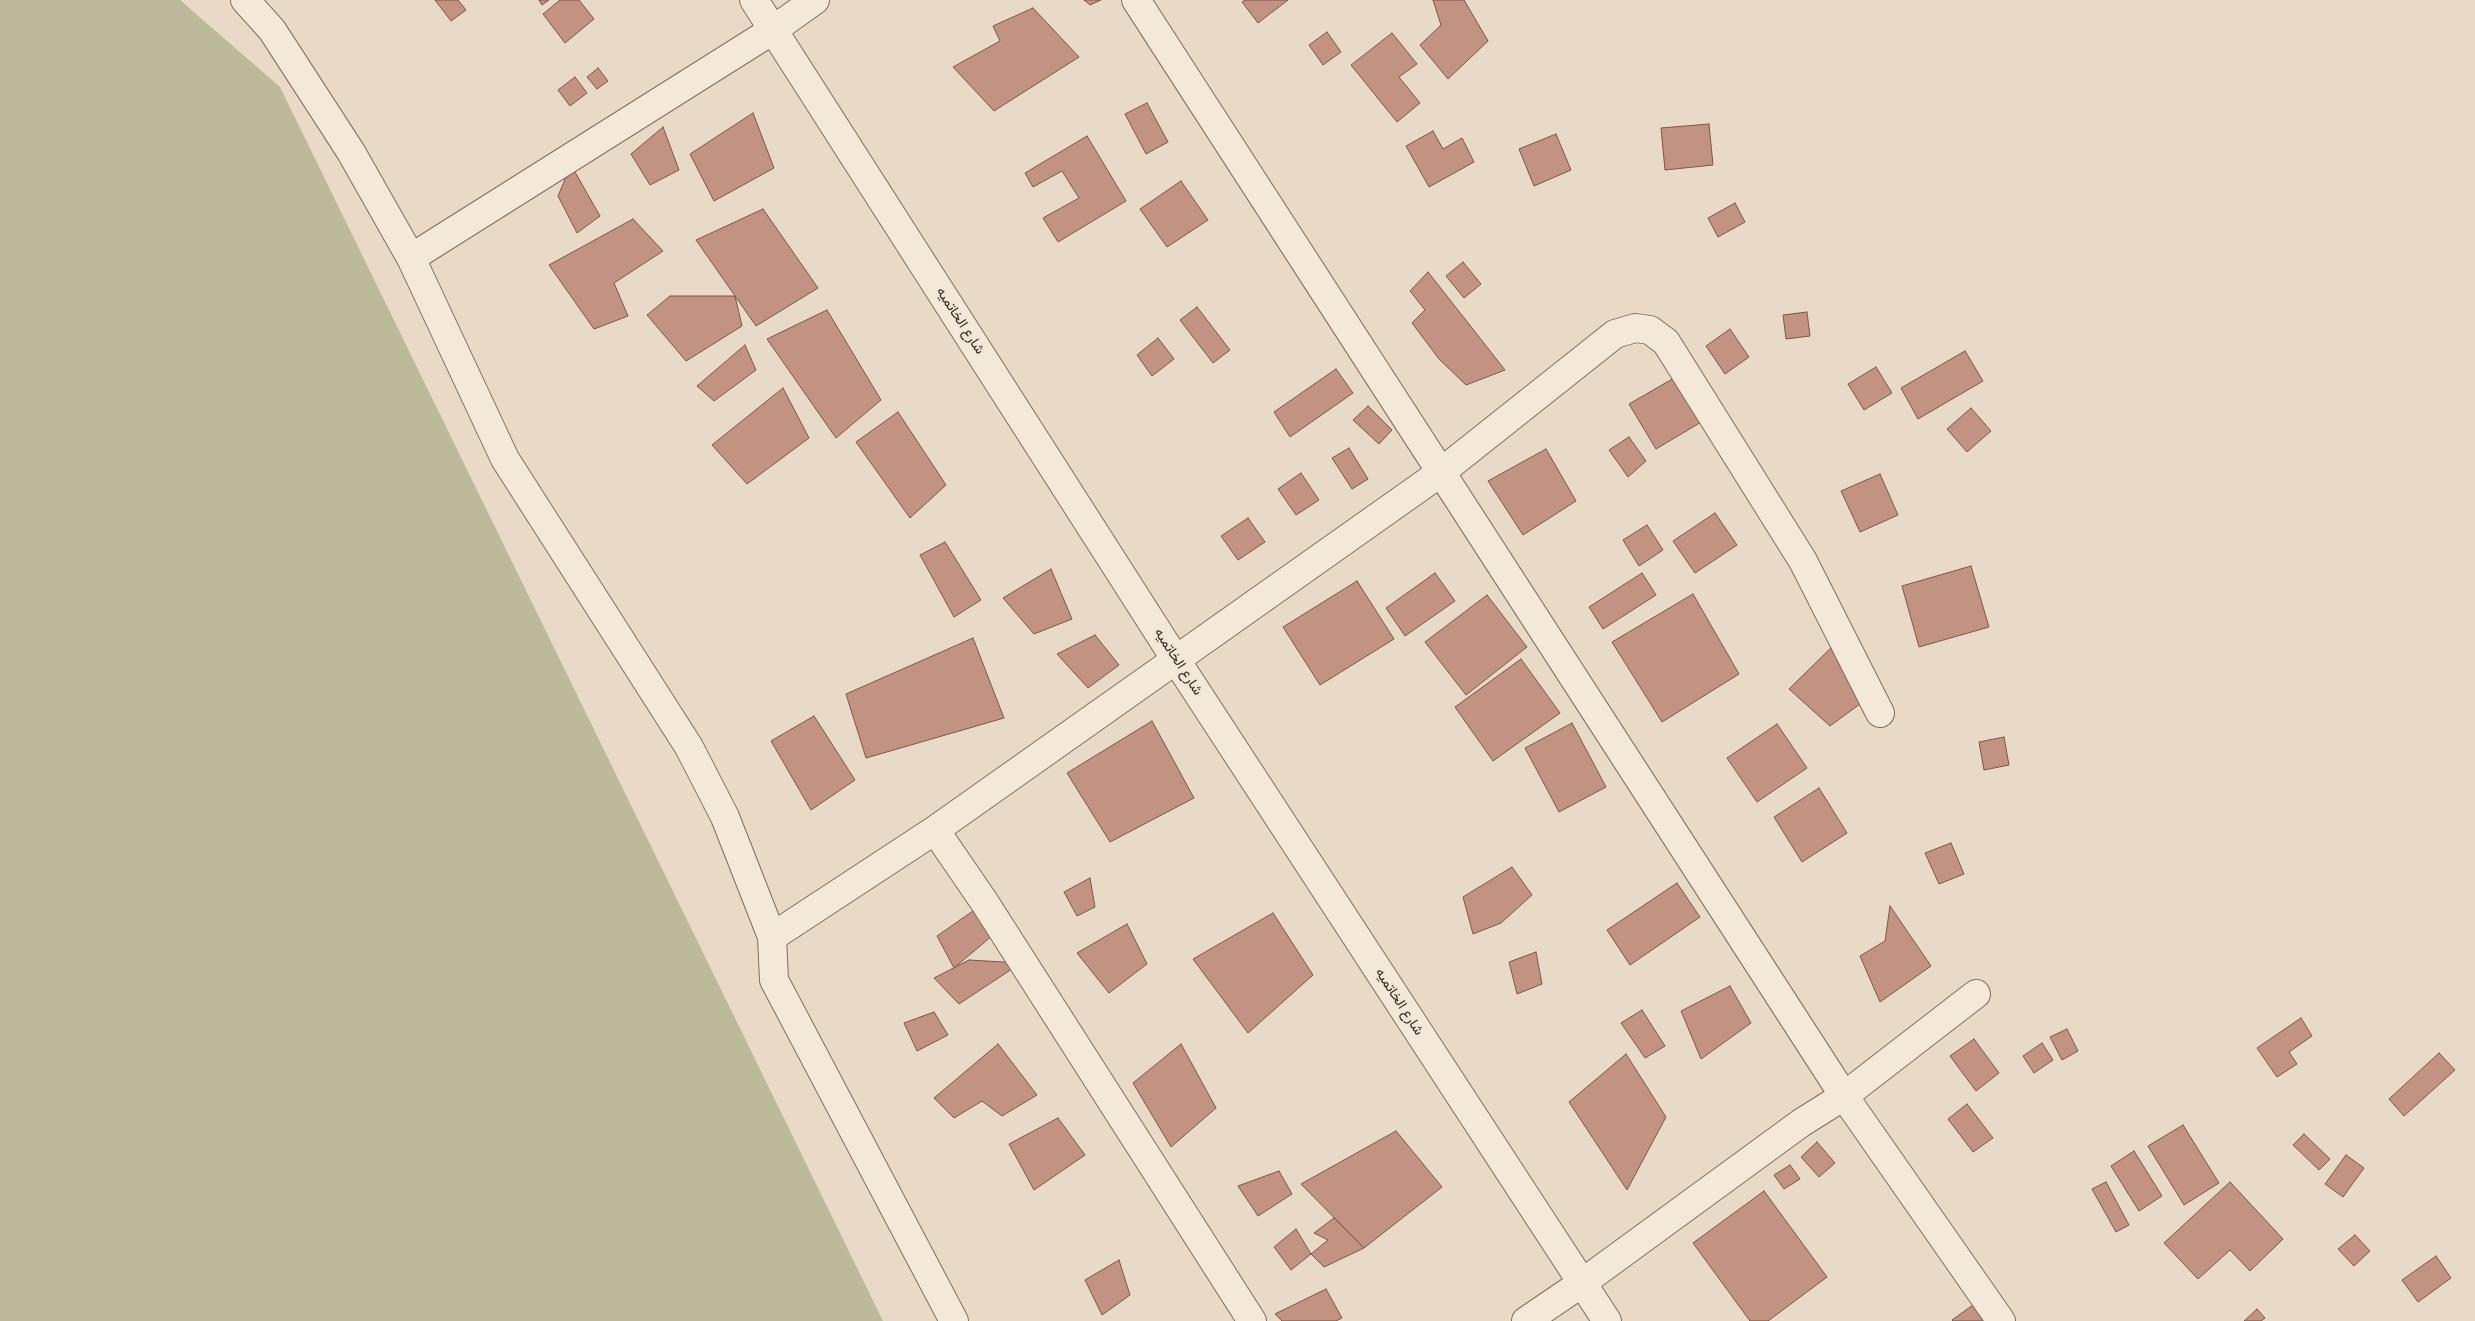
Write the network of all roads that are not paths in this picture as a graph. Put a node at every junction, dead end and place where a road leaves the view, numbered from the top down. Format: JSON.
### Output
{"nodes":[{"id":1,"x":245,"y":0,"type":"edge"},
{"id":2,"x":754,"y":0,"type":"edge"},
{"id":3,"x":815,"y":0,"type":"edge"},
{"id":4,"x":1136,"y":0,"type":"edge"},
{"id":5,"x":773,"y":30,"type":"junction"},
{"id":6,"x":411,"y":258,"type":"junction"},
{"id":7,"x":1440,"y":473,"type":"junction"},
{"id":8,"x":1176,"y":660,"type":"junction"},
{"id":9,"x":1880,"y":713,"type":"dead end"},
{"id":10,"x":935,"y":830,"type":"junction"},
{"id":11,"x":772,"y":937,"type":"junction"},
{"id":12,"x":1976,"y":994,"type":"dead end"},
{"id":13,"x":1844,"y":1096,"type":"junction"},
{"id":14,"x":1582,"y":1283,"type":"junction"},
{"id":15,"x":954,"y":1321,"type":"edge"},
{"id":16,"x":1252,"y":1321,"type":"edge"},
{"id":17,"x":1526,"y":1321,"type":"edge"},
{"id":18,"x":1607,"y":1321,"type":"edge"},
{"id":19,"x":2001,"y":1321,"type":"edge"}],
"edges":[{"from":1,"to":6,"type":"street"},
{"from":2,"to":5,"type":"street","name":"شارع الخاتميه"},
{"from":3,"to":5,"type":"street"},
{"from":4,"to":7,"type":"street"},
{"from":5,"to":6,"type":"street"},
{"from":5,"to":8,"type":"street","name":"شارع الخاتميه"},
{"from":6,"to":11,"type":"street"},
{"from":7,"to":8,"type":"street"},
{"from":7,"to":9,"type":"street"},
{"from":7,"to":13,"type":"street"},
{"from":8,"to":10,"type":"street"},
{"from":8,"to":14,"type":"street","name":"شارع الخاتميه"},
{"from":10,"to":11,"type":"street"},
{"from":10,"to":16,"type":"street"},
{"from":11,"to":15,"type":"street"},
{"from":12,"to":13,"type":"street"},
{"from":13,"to":14,"type":"street"},
{"from":13,"to":19,"type":"street"},
{"from":14,"to":17,"type":"street"},
{"from":14,"to":18,"type":"street","name":"شارع الخاتميه"}]}
